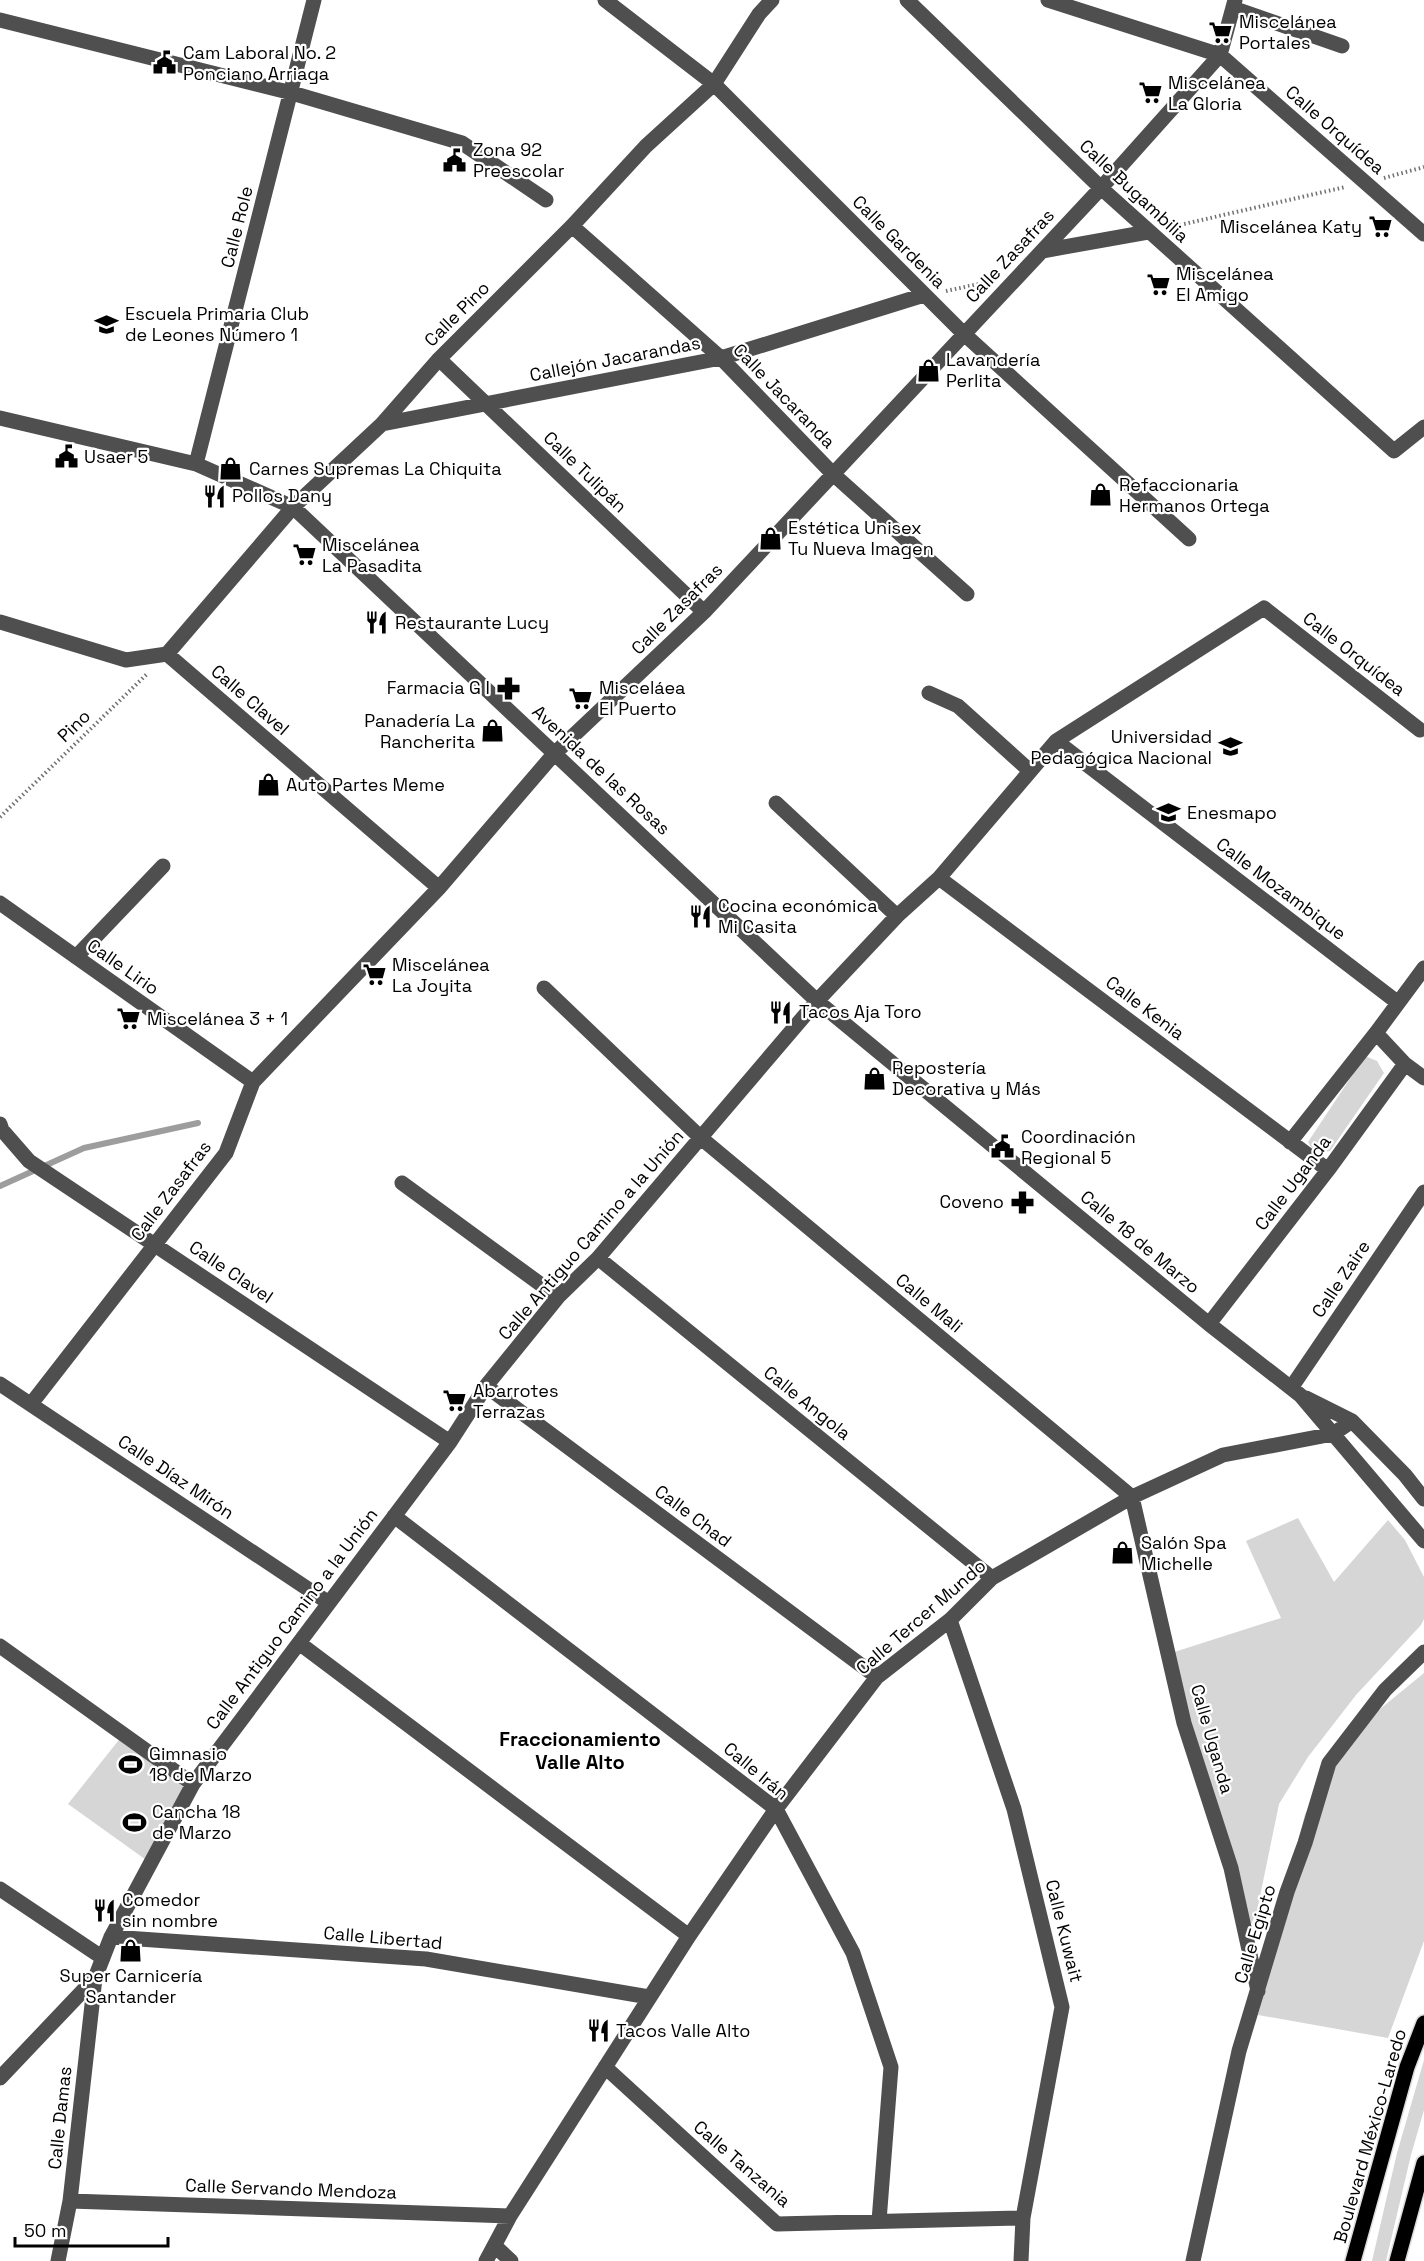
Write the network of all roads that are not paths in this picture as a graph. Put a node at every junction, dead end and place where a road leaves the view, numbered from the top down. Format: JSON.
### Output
{"nodes":[{"id":1,"x":314,"y":0,"type":"edge"},
{"id":2,"x":605,"y":0,"type":"edge"},
{"id":3,"x":772,"y":0,"type":"edge"},
{"id":4,"x":907,"y":0,"type":"edge"},
{"id":5,"x":1048,"y":0,"type":"edge"},
{"id":6,"x":1234,"y":4,"type":"edge"},
{"id":7,"x":0,"y":20,"type":"edge"},
{"id":8,"x":1342,"y":46,"type":"dead end"},
{"id":9,"x":1220,"y":56,"type":"junction"},
{"id":10,"x":714,"y":84,"type":"junction"},
{"id":11,"x":292,"y":93,"type":"junction"},
{"id":12,"x":1101,"y":188,"type":"junction"},
{"id":13,"x":546,"y":200,"type":"dead end"},
{"id":14,"x":572,"y":226,"type":"junction"},
{"id":15,"x":1148,"y":232,"type":"junction"},
{"id":16,"x":1424,"y":234,"type":"edge"},
{"id":17,"x":1042,"y":251,"type":"junction"},
{"id":18,"x":924,"y":295,"type":"junction"},
{"id":19,"x":963,"y":333,"type":"junction"},
{"id":20,"x":721,"y":358,"type":"junction"},
{"id":21,"x":439,"y":359,"type":"junction"},
{"id":22,"x":485,"y":404,"type":"junction"},
{"id":23,"x":0,"y":418,"type":"edge"},
{"id":24,"x":381,"y":424,"type":"junction"},
{"id":25,"x":1424,"y":427,"type":"edge"},
{"id":26,"x":196,"y":464,"type":"junction"},
{"id":27,"x":833,"y":474,"type":"junction"},
{"id":28,"x":293,"y":507,"type":"junction"},
{"id":29,"x":1189,"y":539,"type":"dead end"},
{"id":30,"x":968,"y":594,"type":"dead end"},
{"id":31,"x":1264,"y":608,"type":"joint"},
{"id":32,"x":704,"y":612,"type":"junction"},
{"id":33,"x":0,"y":622,"type":"edge"},
{"id":34,"x":167,"y":654,"type":"junction"},
{"id":35,"x":929,"y":693,"type":"dead end"},
{"id":36,"x":1420,"y":730,"type":"dead end"},
{"id":37,"x":1056,"y":741,"type":"junction"},
{"id":38,"x":554,"y":754,"type":"junction"},
{"id":39,"x":1030,"y":771,"type":"junction"},
{"id":40,"x":776,"y":803,"type":"dead end"},
{"id":41,"x":163,"y":866,"type":"dead end"},
{"id":42,"x":939,"y":878,"type":"junction"},
{"id":43,"x":440,"y":888,"type":"junction"},
{"id":44,"x":0,"y":903,"type":"edge"},
{"id":45,"x":897,"y":916,"type":"junction"},
{"id":46,"x":76,"y":957,"type":"junction"},
{"id":47,"x":1424,"y":968,"type":"edge"},
{"id":48,"x":544,"y":988,"type":"dead end"},
{"id":49,"x":817,"y":1001,"type":"junction"},
{"id":50,"x":1397,"y":1002,"type":"junction"},
{"id":51,"x":1376,"y":1033,"type":"junction"},
{"id":52,"x":1405,"y":1064,"type":"junction"},
{"id":53,"x":1424,"y":1078,"type":"edge"},
{"id":54,"x":253,"y":1082,"type":"junction"},
{"id":55,"x":0,"y":1124,"type":"edge"},
{"id":56,"x":701,"y":1138,"type":"junction"},
{"id":57,"x":1290,"y":1142,"type":"junction"},
{"id":58,"x":1328,"y":1170,"type":"junction"},
{"id":59,"x":402,"y":1183,"type":"dead end"},
{"id":60,"x":1424,"y":1192,"type":"edge"},
{"id":61,"x":156,"y":1245,"type":"junction"},
{"id":62,"x":598,"y":1258,"type":"junction"},
{"id":63,"x":558,"y":1297,"type":"junction"},
{"id":64,"x":1209,"y":1324,"type":"junction"},
{"id":65,"x":0,"y":1384,"type":"edge"},
{"id":66,"x":486,"y":1386,"type":"junction"},
{"id":67,"x":1296,"y":1392,"type":"junction"},
{"id":68,"x":31,"y":1404,"type":"junction"},
{"id":69,"x":1352,"y":1421,"type":"junction"},
{"id":70,"x":1333,"y":1434,"type":"junction"},
{"id":71,"x":450,"y":1442,"type":"junction"},
{"id":72,"x":1132,"y":1497,"type":"junction"},
{"id":73,"x":1424,"y":1499,"type":"edge"},
{"id":74,"x":394,"y":1516,"type":"junction"},
{"id":75,"x":1424,"y":1541,"type":"edge"},
{"id":76,"x":992,"y":1578,"type":"junction"},
{"id":77,"x":329,"y":1603,"type":"junction"},
{"id":78,"x":950,"y":1620,"type":"junction"},
{"id":79,"x":299,"y":1643,"type":"junction"},
{"id":80,"x":0,"y":1646,"type":"edge"},
{"id":81,"x":1424,"y":1652,"type":"edge"},
{"id":82,"x":877,"y":1677,"type":"junction"},
{"id":83,"x":193,"y":1784,"type":"junction"},
{"id":84,"x":776,"y":1809,"type":"junction"},
{"id":85,"x":0,"y":1889,"type":"edge"},
{"id":86,"x":689,"y":1935,"type":"junction"},
{"id":87,"x":111,"y":1937,"type":"junction"},
{"id":88,"x":103,"y":1958,"type":"junction"},
{"id":89,"x":95,"y":1978,"type":"junction"},
{"id":90,"x":1258,"y":1991,"type":"junction"},
{"id":91,"x":649,"y":1997,"type":"junction"},
{"id":92,"x":1424,"y":2023,"type":"edge"},
{"id":93,"x":605,"y":2067,"type":"junction"},
{"id":94,"x":0,"y":2078,"type":"edge"},
{"id":95,"x":1424,"y":2163,"type":"edge"},
{"id":96,"x":70,"y":2201,"type":"junction"},
{"id":97,"x":510,"y":2216,"type":"junction"},
{"id":98,"x":1023,"y":2218,"type":"junction"},
{"id":99,"x":879,"y":2221,"type":"junction"},
{"id":100,"x":495,"y":2246,"type":"junction"},
{"id":101,"x":58,"y":2261,"type":"edge"},
{"id":102,"x":486,"y":2261,"type":"edge"},
{"id":103,"x":511,"y":2261,"type":"edge"},
{"id":104,"x":1021,"y":2261,"type":"edge"},
{"id":105,"x":1193,"y":2261,"type":"edge"},
{"id":106,"x":1353,"y":2261,"type":"edge"},
{"id":107,"x":1397,"y":2261,"type":"edge"}],
"edges":[{"from":1,"to":11,"type":"street","name":"Calle Role"},
{"from":2,"to":10,"type":"street","name":"Calle Gardenia"},
{"from":3,"to":10,"type":"street","name":"Calle Pino"},
{"from":4,"to":12,"type":"street","name":"Calle Bugambilia"},
{"from":5,"to":9,"type":"street","name":"Calle Orquídea"},
{"from":6,"to":8,"type":"street"},
{"from":6,"to":9,"type":"street"},
{"from":7,"to":11,"type":"street"},
{"from":9,"to":12,"type":"street","name":"Calle Zasafras"},
{"from":9,"to":16,"type":"street","name":"Calle Orquídea"},
{"from":10,"to":14,"type":"street","name":"Calle Pino"},
{"from":10,"to":18,"type":"street","name":"Calle Gardenia"},
{"from":11,"to":13,"type":"street"},
{"from":11,"to":26,"type":"street","name":"Calle Role"},
{"from":12,"to":15,"type":"street","name":"Calle Bugambilia"},
{"from":12,"to":17,"type":"street","name":"Calle Zasafras"},
{"from":14,"to":20,"type":"street","name":"Calle Jacaranda"},
{"from":14,"to":21,"type":"street","name":"Calle Pino"},
{"from":15,"to":17,"type":"street"},
{"from":15,"to":25,"type":"street","name":"Calle Bugambilia"},
{"from":17,"to":19,"type":"street","name":"Calle Zasafras"},
{"from":18,"to":19,"type":"street","name":"Calle Gardenia"},
{"from":18,"to":20,"type":"street","name":"Callejón Jacarandas"},
{"from":19,"to":27,"type":"street","name":"Calle Zasafras"},
{"from":19,"to":29,"type":"street","name":"Calle Gardenia"},
{"from":20,"to":22,"type":"street","name":"Callejón Jacarandas"},
{"from":20,"to":27,"type":"street","name":"Calle Jacaranda"},
{"from":21,"to":22,"type":"street","name":"Calle Tulipán"},
{"from":21,"to":24,"type":"street","name":"Calle Pino"},
{"from":22,"to":24,"type":"street","name":"Callejón Jacarandas"},
{"from":22,"to":32,"type":"street","name":"Calle Tulipán"},
{"from":23,"to":26,"type":"street","name":"Avenida de las Rosas"},
{"from":24,"to":28,"type":"street","name":"Calle Pino"},
{"from":26,"to":28,"type":"street","name":"Avenida de las Rosas"},
{"from":27,"to":30,"type":"street","name":"Calle Jacaranda"},
{"from":27,"to":32,"type":"street","name":"Calle Zasafras"},
{"from":28,"to":34,"type":"street","name":"Calle Pino"},
{"from":28,"to":38,"type":"street","name":"Avenida de las Rosas"},
{"from":31,"to":36,"type":"street","name":"Calle Orquídea"},
{"from":31,"to":37,"type":"street","name":"Calle Antiguo Camino a la Unión"},
{"from":32,"to":38,"type":"street","name":"Calle Zasafras"},
{"from":33,"to":34,"type":"street"},
{"from":34,"to":43,"type":"street","name":"Calle Clavel"},
{"from":35,"to":39,"type":"street"},
{"from":37,"to":39,"type":"street","name":"Calle Antiguo Camino a la Unión"},
{"from":37,"to":50,"type":"street","name":"Calle Mozambique"},
{"from":38,"to":43,"type":"street","name":"Calle Zasafras"},
{"from":38,"to":49,"type":"street","name":"Avenida de las Rosas"},
{"from":39,"to":42,"type":"street","name":"Calle Antiguo Camino a la Unión"},
{"from":40,"to":45,"type":"street"},
{"from":41,"to":46,"type":"street"},
{"from":42,"to":45,"type":"street","name":"Calle Antiguo Camino a la Unión"},
{"from":42,"to":57,"type":"street","name":"Calle Kenia"},
{"from":43,"to":54,"type":"street","name":"Calle Zasafras"},
{"from":44,"to":46,"type":"street","name":"Calle Lirio"},
{"from":45,"to":49,"type":"street","name":"Calle Antiguo Camino a la Unión"},
{"from":46,"to":54,"type":"street","name":"Calle Lirio"},
{"from":47,"to":50,"type":"street"},
{"from":48,"to":56,"type":"street"},
{"from":49,"to":56,"type":"street","name":"Calle Antiguo Camino a la Unión"},
{"from":49,"to":64,"type":"street","name":"Calle 18 de Marzo"},
{"from":50,"to":51,"type":"street"},
{"from":51,"to":52,"type":"street"},
{"from":51,"to":57,"type":"street"},
{"from":52,"to":53,"type":"street"},
{"from":52,"to":58,"type":"street","name":"Calle Uganda"},
{"from":54,"to":61,"type":"street","name":"Calle Zasafras"},
{"from":55,"to":61,"type":"street","name":"Calle Clavel"},
{"from":56,"to":62,"type":"street","name":"Calle Antiguo Camino a la Unión"},
{"from":56,"to":72,"type":"street","name":"Calle Mali"},
{"from":57,"to":58,"type":"street","name":"Calle Kenia"},
{"from":58,"to":64,"type":"street","name":"Calle Uganda"},
{"from":59,"to":63,"type":"street"},
{"from":60,"to":67,"type":"street","name":"Calle Zaire"},
{"from":61,"to":68,"type":"street","name":"Calle Zasafras"},
{"from":61,"to":71,"type":"street","name":"Calle Clavel"},
{"from":62,"to":63,"type":"street","name":"Calle Antiguo Camino a la Unión"},
{"from":62,"to":76,"type":"street","name":"Calle Angola"},
{"from":63,"to":66,"type":"street","name":"Calle Antiguo Camino a la Unión"},
{"from":64,"to":67,"type":"street","name":"Calle 18 de Marzo"},
{"from":65,"to":68,"type":"street","name":"Calle Díaz Mirón"},
{"from":66,"to":71,"type":"street","name":"Calle Antiguo Camino a la Unión"},
{"from":66,"to":82,"type":"street","name":"Calle Chad"},
{"from":67,"to":69,"type":"street","name":"Calle 18 de Marzo"},
{"from":67,"to":70,"type":"street","name":"Calle 18 de Marzo"},
{"from":68,"to":77,"type":"street","name":"Calle Díaz Mirón"},
{"from":69,"to":70,"type":"street","name":"Calle Tercer Mundo"},
{"from":69,"to":73,"type":"street","name":"Calle 18 de Marzo"},
{"from":70,"to":72,"type":"street","name":"Calle Tercer Mundo"},
{"from":70,"to":75,"type":"street","name":"Calle 18 de Marzo"},
{"from":71,"to":74,"type":"street","name":"Calle Antiguo Camino a la Unión"},
{"from":72,"to":76,"type":"street","name":"Calle Tercer Mundo"},
{"from":72,"to":90,"type":"street","name":"Calle Uganda"},
{"from":74,"to":77,"type":"street","name":"Calle Antiguo Camino a la Unión"},
{"from":74,"to":84,"type":"street","name":"Calle Irán"},
{"from":76,"to":78,"type":"street","name":"Calle Tercer Mundo"},
{"from":77,"to":79,"type":"street","name":"Calle Antiguo Camino a la Unión"},
{"from":78,"to":82,"type":"street","name":"Calle Tercer Mundo"},
{"from":78,"to":98,"type":"street","name":"Calle Kuwait"},
{"from":79,"to":83,"type":"street","name":"Calle Antiguo Camino a la Unión"},
{"from":79,"to":86,"type":"street"},
{"from":80,"to":83,"type":"street"},
{"from":81,"to":90,"type":"street","name":"Calle Egipto"},
{"from":82,"to":84,"type":"street","name":"Calle Tercer Mundo"},
{"from":83,"to":87,"type":"street","name":"Calle Antiguo Camino a la Unión"},
{"from":84,"to":86,"type":"street","name":"Calle Tercer Mundo"},
{"from":84,"to":99,"type":"street","name":"Calle Irán"},
{"from":85,"to":88,"type":"street"},
{"from":86,"to":91,"type":"street","name":"Calle Tercer Mundo"},
{"from":87,"to":88,"type":"street","name":"Calle Antiguo Camino a la Unión"},
{"from":87,"to":91,"type":"street","name":"Calle Libertad"},
{"from":88,"to":89,"type":"street","name":"Calle Antiguo Camino a la Unión"},
{"from":89,"to":94,"type":"street","name":"Calle Antiguo Camino a la Unión"},
{"from":89,"to":96,"type":"street","name":"Calle Damas"},
{"from":90,"to":105,"type":"street","name":"Calle Egipto"},
{"from":91,"to":93,"type":"street","name":"Calle Tercer Mundo"},
{"from":92,"to":106,"type":"main road","name":"Boulevard México-Laredo"},
{"from":93,"to":97,"type":"street","name":"Calle Tercer Mundo"},
{"from":93,"to":99,"type":"street","name":"Calle Tanzania"},
{"from":95,"to":107,"type":"main road"},
{"from":96,"to":97,"type":"street","name":"Calle Servando Mendoza"},
{"from":96,"to":101,"type":"street","name":"Calle Damas"},
{"from":97,"to":100,"type":"street","name":"Calle Tercer Mundo"},
{"from":98,"to":99,"type":"street","name":"Calle Tanzania"},
{"from":98,"to":104,"type":"street","name":"Calle Kuwait"},
{"from":100,"to":102,"type":"street","name":"Calle Tercer Mundo"},
{"from":100,"to":103,"type":"street"}]}
